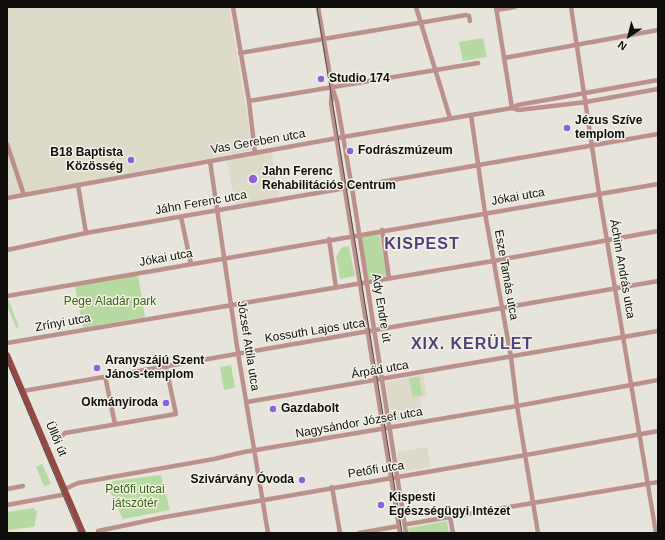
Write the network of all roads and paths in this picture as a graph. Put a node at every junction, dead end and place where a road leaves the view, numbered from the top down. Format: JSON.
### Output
{"nodes":[{"id":1,"x":233,"y":7,"type":"edge"},
{"id":2,"x":416,"y":7,"type":"edge"},
{"id":3,"x":516,"y":7,"type":"edge"},
{"id":4,"x":571,"y":7,"type":"edge"},
{"id":5,"x":318,"y":8,"type":"edge"},
{"id":6,"x":496,"y":9,"type":"edge"},
{"id":7,"x":470,"y":21,"type":"dead end"},
{"id":8,"x":420,"y":24,"type":"junction"},
{"id":9,"x":658,"y":30,"type":"edge"},
{"id":10,"x":324,"y":39,"type":"junction"},
{"id":11,"x":577,"y":44,"type":"junction"},
{"id":12,"x":240,"y":53,"type":"junction"},
{"id":13,"x":504,"y":58,"type":"junction"},
{"id":14,"x":478,"y":63,"type":"dead end"},
{"id":15,"x":435,"y":70,"type":"junction"},
{"id":16,"x":658,"y":80,"type":"edge"},
{"id":17,"x":332,"y":87,"type":"junction"},
{"id":18,"x":658,"y":89,"type":"edge"},
{"id":19,"x":585,"y":92,"type":"junction"},
{"id":20,"x":249,"y":101,"type":"junction"},
{"id":21,"x":586,"y":102,"type":"junction"},
{"id":22,"x":512,"y":108,"type":"junction"},
{"id":23,"x":471,"y":115,"type":"junction"},
{"id":24,"x":450,"y":118,"type":"junction"},
{"id":25,"x":658,"y":134,"type":"edge"},
{"id":26,"x":343,"y":137,"type":"junction"},
{"id":27,"x":337,"y":138,"type":"junction"},
{"id":28,"x":7,"y":144,"type":"edge"},
{"id":29,"x":592,"y":144,"type":"junction"},
{"id":30,"x":255,"y":153,"type":"junction"},
{"id":31,"x":210,"y":161,"type":"junction"},
{"id":32,"x":478,"y":166,"type":"junction"},
{"id":33,"x":658,"y":184,"type":"edge"},
{"id":34,"x":78,"y":186,"type":"junction"},
{"id":35,"x":352,"y":188,"type":"junction"},
{"id":36,"x":345,"y":189,"type":"junction"},
{"id":37,"x":599,"y":193,"type":"junction"},
{"id":38,"x":24,"y":195,"type":"junction"},
{"id":39,"x":7,"y":198,"type":"edge"},
{"id":40,"x":218,"y":210,"type":"junction"},
{"id":41,"x":485,"y":213,"type":"junction"},
{"id":42,"x":181,"y":217,"type":"junction"},
{"id":43,"x":382,"y":230,"type":"junction"},
{"id":44,"x":658,"y":231,"type":"edge"},
{"id":45,"x":86,"y":233,"type":"junction"},
{"id":46,"x":358,"y":234,"type":"junction"},
{"id":47,"x":353,"y":236,"type":"junction"},
{"id":48,"x":329,"y":239,"type":"junction"},
{"id":49,"x":607,"y":240,"type":"junction"},
{"id":50,"x":7,"y":250,"type":"edge"},
{"id":51,"x":224,"y":258,"type":"junction"},
{"id":52,"x":493,"y":261,"type":"junction"},
{"id":53,"x":191,"y":264,"type":"junction"},
{"id":54,"x":389,"y":278,"type":"junction"},
{"id":55,"x":366,"y":281,"type":"junction"},
{"id":56,"x":658,"y":281,"type":"edge"},
{"id":57,"x":360,"y":283,"type":"junction"},
{"id":58,"x":336,"y":288,"type":"junction"},
{"id":59,"x":616,"y":289,"type":"junction"},
{"id":60,"x":7,"y":296,"type":"edge"},
{"id":61,"x":232,"y":305,"type":"junction"},
{"id":62,"x":502,"y":309,"type":"junction"},
{"id":63,"x":374,"y":331,"type":"junction"},
{"id":64,"x":658,"y":331,"type":"edge"},
{"id":65,"x":368,"y":333,"type":"junction"},
{"id":66,"x":623,"y":337,"type":"junction"},
{"id":67,"x":7,"y":343,"type":"edge"},
{"id":68,"x":238,"y":353,"type":"junction"},
{"id":69,"x":7,"y":354,"type":"edge"},
{"id":70,"x":511,"y":357,"type":"junction"},
{"id":71,"x":166,"y":367,"type":"junction"},
{"id":72,"x":106,"y":376,"type":"junction"},
{"id":73,"x":376,"y":380,"type":"junction"},
{"id":74,"x":382,"y":380,"type":"junction"},
{"id":75,"x":658,"y":380,"type":"edge"},
{"id":76,"x":631,"y":384,"type":"junction"},
{"id":77,"x":23,"y":391,"type":"junction"},
{"id":78,"x":247,"y":402,"type":"junction"},
{"id":79,"x":517,"y":406,"type":"junction"},
{"id":80,"x":115,"y":424,"type":"junction"},
{"id":81,"x":389,"y":428,"type":"junction"},
{"id":82,"x":384,"y":429,"type":"junction"},
{"id":83,"x":658,"y":431,"type":"edge"},
{"id":84,"x":639,"y":434,"type":"junction"},
{"id":85,"x":62,"y":435,"type":"dead end"},
{"id":86,"x":256,"y":451,"type":"junction"},
{"id":87,"x":526,"y":455,"type":"junction"},
{"id":88,"x":398,"y":477,"type":"junction"},
{"id":89,"x":392,"y":478,"type":"junction"},
{"id":90,"x":658,"y":482,"type":"edge"},
{"id":91,"x":648,"y":484,"type":"junction"},
{"id":92,"x":23,"y":486,"type":"dead end"},
{"id":93,"x":332,"y":487,"type":"junction"},
{"id":94,"x":7,"y":489,"type":"edge"},
{"id":95,"x":66,"y":491,"type":"junction"},
{"id":96,"x":264,"y":499,"type":"junction"},
{"id":97,"x":533,"y":503,"type":"junction"},
{"id":98,"x":7,"y":505,"type":"edge"},
{"id":99,"x":450,"y":517,"type":"junction"},
{"id":100,"x":408,"y":524,"type":"dead end"},
{"id":101,"x":399,"y":526,"type":"junction"},
{"id":102,"x":98,"y":531,"type":"dead end"},
{"id":103,"x":83,"y":533,"type":"edge"},
{"id":104,"x":268,"y":533,"type":"edge"},
{"id":105,"x":340,"y":533,"type":"edge"},
{"id":106,"x":359,"y":533,"type":"edge"},
{"id":107,"x":400,"y":533,"type":"edge"},
{"id":108,"x":406,"y":533,"type":"edge"},
{"id":109,"x":453,"y":533,"type":"edge"},
{"id":110,"x":538,"y":533,"type":"edge"},
{"id":111,"x":657,"y":533,"type":"edge"}],
"edges":[{"from":1,"to":12,"type":"street"},
{"from":2,"to":8,"type":"street"},
{"from":3,"to":6,"type":"street"},
{"from":4,"to":11,"type":"street","name":"Áchim András utca"},
{"from":5,"to":10,"type":"street","name":"Ady Endre út"},
{"from":6,"to":13,"type":"street"},
{"from":7,"to":8,"type":"street"},
{"from":8,"to":10,"type":"street"},
{"from":8,"to":15,"type":"street"},
{"from":9,"to":11,"type":"street"},
{"from":10,"to":12,"type":"street"},
{"from":10,"to":17,"type":"street","name":"Ady Endre út"},
{"from":11,"to":13,"type":"street"},
{"from":11,"to":19,"type":"street","name":"Áchim András utca"},
{"from":12,"to":20,"type":"street"},
{"from":13,"to":22,"type":"street"},
{"from":14,"to":15,"type":"street"},
{"from":15,"to":17,"type":"street"},
{"from":15,"to":24,"type":"street"},
{"from":16,"to":19,"type":"street","name":"Vas Gereben utca"},
{"from":17,"to":20,"type":"street"},
{"from":17,"to":26,"type":"street","name":"Ady Endre út"},
{"from":17,"to":27,"type":"street","name":"Ady Endre út"},
{"from":18,"to":21,"type":"street","name":"Vas Gereben utca"},
{"from":19,"to":21,"type":"street","name":"Áchim András utca"},
{"from":19,"to":22,"type":"street","name":"Vas Gereben utca"},
{"from":20,"to":30,"type":"street"},
{"from":21,"to":22,"type":"street","name":"Vas Gereben utca"},
{"from":21,"to":29,"type":"street","name":"Áchim András utca"},
{"from":22,"to":23,"type":"street","name":"Vas Gereben utca"},
{"from":23,"to":24,"type":"street","name":"Vas Gereben utca"},
{"from":23,"to":32,"type":"street","name":"Esze Tamás utca"},
{"from":24,"to":26,"type":"street","name":"Vas Gereben utca"},
{"from":25,"to":29,"type":"street","name":"Jáhn Ferenc utca"},
{"from":26,"to":27,"type":"street","name":"Vas Gereben utca"},
{"from":26,"to":35,"type":"street","name":"Ady Endre út"},
{"from":27,"to":30,"type":"street","name":"Vas Gereben utca"},
{"from":27,"to":36,"type":"street","name":"Ady Endre út"},
{"from":28,"to":38,"type":"street"},
{"from":29,"to":32,"type":"street","name":"Jáhn Ferenc utca"},
{"from":29,"to":37,"type":"street","name":"Áchim András utca"},
{"from":30,"to":31,"type":"street","name":"Vas Gereben utca"},
{"from":31,"to":34,"type":"street","name":"Vas Gereben utca"},
{"from":31,"to":40,"type":"street","name":"József Attila utca"},
{"from":32,"to":35,"type":"street","name":"Jáhn Ferenc utca"},
{"from":32,"to":41,"type":"street","name":"Esze Tamás utca"},
{"from":33,"to":37,"type":"street","name":"Jókai utca"},
{"from":34,"to":38,"type":"street","name":"Vas Gereben utca"},
{"from":34,"to":45,"type":"street"},
{"from":35,"to":36,"type":"street","name":"Jáhn Ferenc utca"},
{"from":35,"to":46,"type":"street","name":"Ady Endre út"},
{"from":36,"to":40,"type":"street","name":"Jáhn Ferenc utca"},
{"from":36,"to":47,"type":"street","name":"Ady Endre út"},
{"from":37,"to":41,"type":"street","name":"Jókai utca"},
{"from":37,"to":49,"type":"street","name":"Áchim András utca"},
{"from":38,"to":39,"type":"street","name":"Vas Gereben utca"},
{"from":40,"to":42,"type":"street","name":"Jáhn Ferenc utca"},
{"from":40,"to":51,"type":"street","name":"József Attila utca"},
{"from":41,"to":43,"type":"street","name":"Jókai utca"},
{"from":41,"to":52,"type":"street","name":"Esze Tamás utca"},
{"from":42,"to":45,"type":"street","name":"Jáhn Ferenc utca"},
{"from":42,"to":53,"type":"street"},
{"from":43,"to":46,"type":"street","name":"Jókai utca"},
{"from":43,"to":54,"type":"street"},
{"from":44,"to":49,"type":"street"},
{"from":45,"to":50,"type":"street","name":"Jáhn Ferenc utca"},
{"from":46,"to":47,"type":"street","name":"Jókai utca"},
{"from":46,"to":55,"type":"street","name":"Ady Endre út"},
{"from":47,"to":48,"type":"street","name":"Jókai utca"},
{"from":47,"to":57,"type":"street","name":"Ady Endre út"},
{"from":48,"to":51,"type":"street","name":"Jókai utca"},
{"from":48,"to":58,"type":"street"},
{"from":49,"to":52,"type":"street"},
{"from":49,"to":59,"type":"street","name":"Áchim András utca"},
{"from":51,"to":53,"type":"street","name":"Jókai utca"},
{"from":51,"to":61,"type":"street","name":"József Attila utca"},
{"from":52,"to":54,"type":"street"},
{"from":52,"to":62,"type":"street","name":"Esze Tamás utca"},
{"from":53,"to":60,"type":"street","name":"Jókai utca"},
{"from":54,"to":55,"type":"street","name":"Zrínyi utca"},
{"from":55,"to":57,"type":"street","name":"Zrínyi utca"},
{"from":55,"to":63,"type":"street","name":"Ady Endre út"},
{"from":56,"to":59,"type":"street","name":"Kossuth Lajos utca"},
{"from":57,"to":58,"type":"street","name":"Zrínyi utca"},
{"from":57,"to":65,"type":"street","name":"Ady Endre út"},
{"from":58,"to":61,"type":"street","name":"Zrínyi utca"},
{"from":59,"to":62,"type":"street","name":"Kossuth Lajos utca"},
{"from":59,"to":66,"type":"street","name":"Áchim András utca"},
{"from":61,"to":67,"type":"street","name":"Zrínyi utca"},
{"from":61,"to":68,"type":"street","name":"József Attila utca"},
{"from":62,"to":63,"type":"street","name":"Kossuth Lajos utca"},
{"from":62,"to":70,"type":"street","name":"Esze Tamás utca"},
{"from":63,"to":65,"type":"street","name":"Kossuth Lajos utca"},
{"from":63,"to":74,"type":"street","name":"Ady Endre út"},
{"from":64,"to":66,"type":"street","name":"Árpád utca"},
{"from":65,"to":68,"type":"street","name":"Kossuth Lajos utca"},
{"from":65,"to":73,"type":"street","name":"Ady Endre út"},
{"from":66,"to":70,"type":"street","name":"Árpád utca"},
{"from":66,"to":76,"type":"street","name":"Áchim András utca"},
{"from":68,"to":71,"type":"street","name":"Kossuth Lajos utca"},
{"from":68,"to":78,"type":"street","name":"József Attila utca"},
{"from":69,"to":77,"type":"main road","name":"Üllői út"},
{"from":70,"to":74,"type":"street","name":"Árpád utca"},
{"from":70,"to":79,"type":"street","name":"Esze Tamás utca"},
{"from":71,"to":72,"type":"street","name":"Kossuth Lajos utca"},
{"from":71,"to":80,"type":"street"},
{"from":72,"to":77,"type":"street","name":"Kossuth Lajos utca"},
{"from":72,"to":80,"type":"street"},
{"from":73,"to":74,"type":"street","name":"Árpád utca"},
{"from":73,"to":78,"type":"street","name":"Árpád utca"},
{"from":73,"to":82,"type":"street","name":"Ady Endre út"},
{"from":74,"to":81,"type":"street","name":"Ady Endre út"},
{"from":75,"to":76,"type":"street","name":"Nagysándor József utca"},
{"from":76,"to":79,"type":"street","name":"Nagysándor József utca"},
{"from":76,"to":84,"type":"street","name":"Áchim András utca"},
{"from":77,"to":95,"type":"main road","name":"Üllői út"},
{"from":78,"to":86,"type":"street","name":"József Attila utca"},
{"from":79,"to":81,"type":"street","name":"Nagysándor József utca"},
{"from":79,"to":87,"type":"street","name":"Esze Tamás utca"},
{"from":80,"to":85,"type":"street"},
{"from":81,"to":82,"type":"street","name":"Nagysándor József utca"},
{"from":81,"to":88,"type":"street","name":"Ady Endre út"},
{"from":82,"to":86,"type":"street","name":"Nagysándor József utca"},
{"from":82,"to":89,"type":"street","name":"Ady Endre út"},
{"from":83,"to":84,"type":"street","name":"Petőfi utca"},
{"from":84,"to":87,"type":"street","name":"Petőfi utca"},
{"from":84,"to":91,"type":"street","name":"Áchim András utca"},
{"from":86,"to":95,"type":"street","name":"Nagysándor József utca"},
{"from":86,"to":96,"type":"street","name":"József Attila utca"},
{"from":87,"to":88,"type":"street","name":"Petőfi utca"},
{"from":87,"to":97,"type":"street","name":"Esze Tamás utca"},
{"from":88,"to":89,"type":"street","name":"Petőfi utca"},
{"from":88,"to":108,"type":"street","name":"Ady Endre út"},
{"from":89,"to":93,"type":"street","name":"Petőfi utca"},
{"from":89,"to":101,"type":"street","name":"Ady Endre út"},
{"from":90,"to":91,"type":"street"},
{"from":91,"to":97,"type":"street"},
{"from":91,"to":111,"type":"street","name":"Áchim András utca"},
{"from":92,"to":94,"type":"street"},
{"from":93,"to":96,"type":"street","name":"Petőfi utca"},
{"from":93,"to":105,"type":"street"},
{"from":95,"to":98,"type":"street","name":"Nagysándor József utca"},
{"from":95,"to":103,"type":"main road","name":"Üllői út"},
{"from":96,"to":102,"type":"street","name":"Petőfi utca"},
{"from":96,"to":104,"type":"street","name":"József Attila utca"},
{"from":97,"to":99,"type":"street"},
{"from":97,"to":110,"type":"street","name":"Esze Tamás utca"},
{"from":99,"to":100,"type":"street"},
{"from":99,"to":109,"type":"street"},
{"from":101,"to":106,"type":"street"},
{"from":101,"to":107,"type":"street","name":"Ady Endre út"}]}
